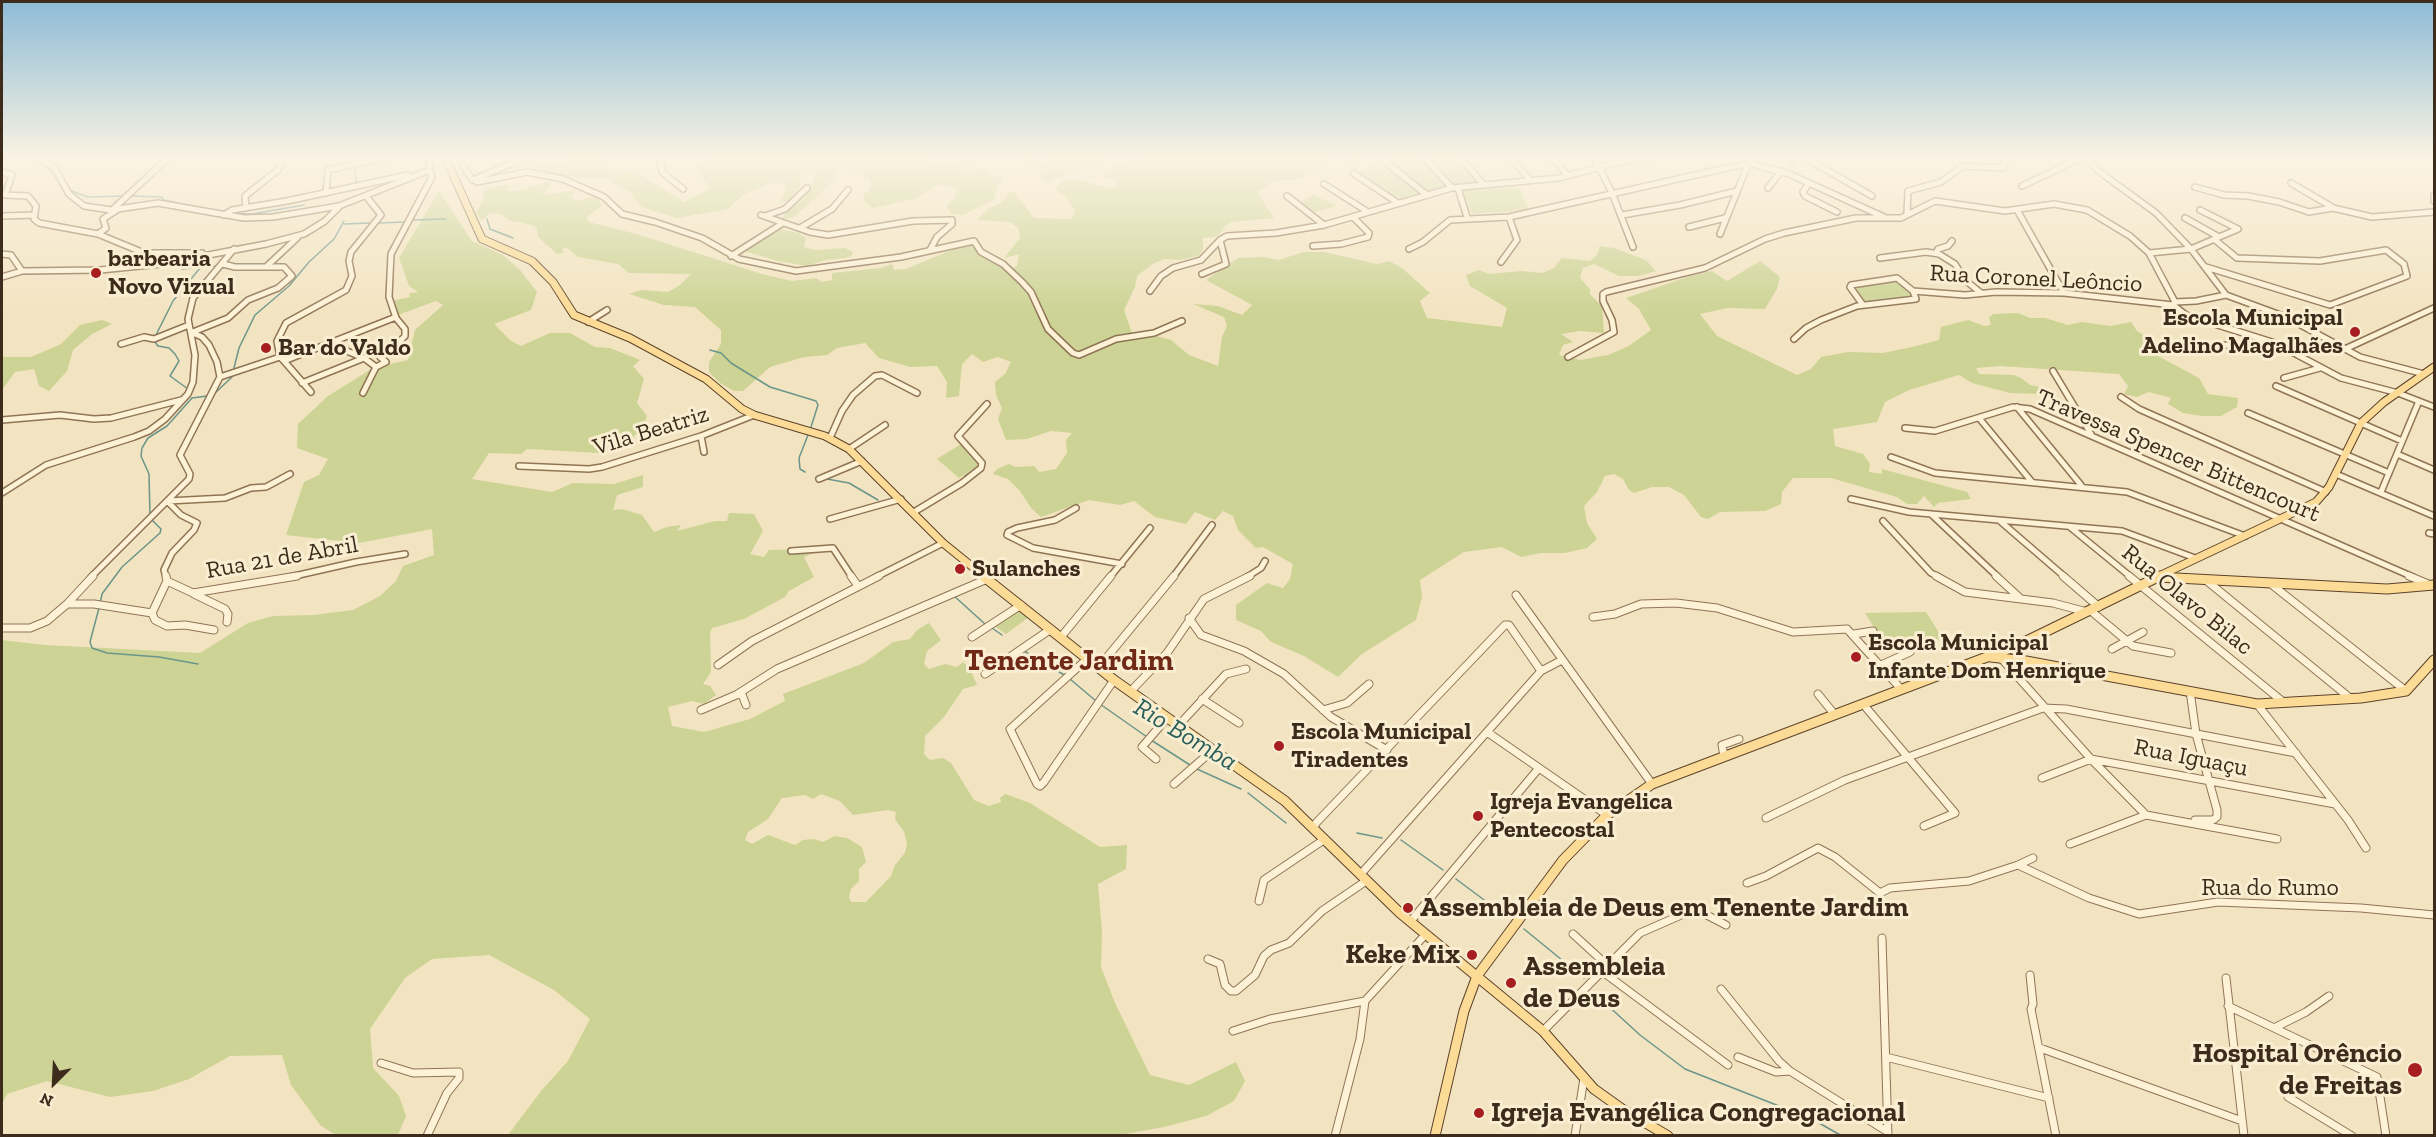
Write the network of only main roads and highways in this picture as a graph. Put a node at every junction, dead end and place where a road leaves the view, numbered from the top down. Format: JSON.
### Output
{"nodes":[{"id":1,"x":469,"y":210,"type":"edge"},
{"id":2,"x":2434,"y":367,"type":"edge"},
{"id":3,"x":2157,"y":577,"type":"junction"},
{"id":4,"x":2433,"y":586,"type":"edge"},
{"id":5,"x":2016,"y":646,"type":"junction"},
{"id":6,"x":1999,"y":656,"type":"junction"},
{"id":7,"x":2434,"y":660,"type":"edge"},
{"id":8,"x":2026,"y":662,"type":"junction"},
{"id":9,"x":1477,"y":976,"type":"junction"},
{"id":10,"x":1435,"y":1136,"type":"edge"},
{"id":11,"x":1668,"y":1136,"type":"edge"}],
"edges":[{"from":1,"to":9,"type":"main road"},
{"from":2,"to":3,"type":"main road"},
{"from":3,"to":4,"type":"main road"},
{"from":3,"to":5,"type":"main road"},
{"from":5,"to":6,"type":"main road"},
{"from":5,"to":8,"type":"main road"},
{"from":6,"to":8,"type":"main road"},
{"from":6,"to":9,"type":"main road"},
{"from":7,"to":8,"type":"main road"},
{"from":9,"to":10,"type":"main road"},
{"from":9,"to":11,"type":"main road"}]}
